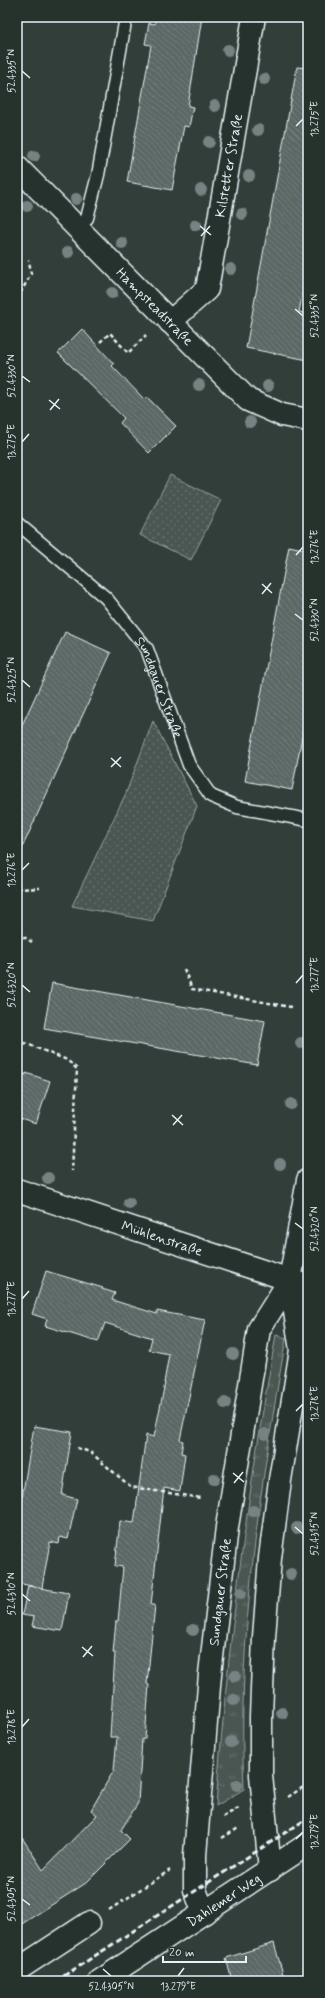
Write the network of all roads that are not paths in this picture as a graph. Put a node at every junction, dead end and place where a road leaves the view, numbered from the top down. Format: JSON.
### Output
{"nodes":[{"id":1,"x":126,"y":17,"type":"edge"},
{"id":2,"x":254,"y":17,"type":"edge"},
{"id":3,"x":17,"y":167,"type":"edge"},
{"id":4,"x":78,"y":230,"type":"junction"},
{"id":5,"x":170,"y":322,"type":"junction"},
{"id":6,"x":308,"y":420,"type":"edge"},
{"id":7,"x":17,"y":523,"type":"edge"},
{"id":8,"x":308,"y":820,"type":"edge"},
{"id":9,"x":308,"y":1180,"type":"edge"},
{"id":10,"x":17,"y":1190,"type":"edge"},
{"id":11,"x":299,"y":1283,"type":"edge"},
{"id":12,"x":308,"y":1844,"type":"edge"},
{"id":13,"x":270,"y":1870,"type":"junction"},
{"id":14,"x":204,"y":1913,"type":"junction"},
{"id":15,"x":89,"y":1923,"type":"dead end"},
{"id":16,"x":17,"y":1970,"type":"edge"},
{"id":17,"x":100,"y":1981,"type":"edge"}],
"edges":[{"from":1,"to":4,"type":"lane"},
{"from":2,"to":5,"type":"street","name":"Kilstetter Straße"},
{"from":3,"to":4,"type":"street","name":"Hampsteadstraße"},
{"from":4,"to":5,"type":"street","name":"Hampsteadstraße"},
{"from":5,"to":6,"type":"street","name":"Hampsteadstraße"},
{"from":7,"to":8,"type":"lane","name":"Sundgauer Straße"},
{"from":9,"to":11,"type":"street","name":"Sundgauer Straße"},
{"from":10,"to":11,"type":"street","name":"Mühlenstraße"},
{"from":11,"to":13,"type":"street","name":"Sundgauer Straße"},
{"from":11,"to":14,"type":"street","name":"Sundgauer Straße"},
{"from":12,"to":13,"type":"street","name":"Dahlemer Weg"},
{"from":13,"to":14,"type":"street","name":"Dahlemer Weg"},
{"from":14,"to":17,"type":"street","name":"Dahlemer Weg"},
{"from":15,"to":16,"type":"street"}]}
